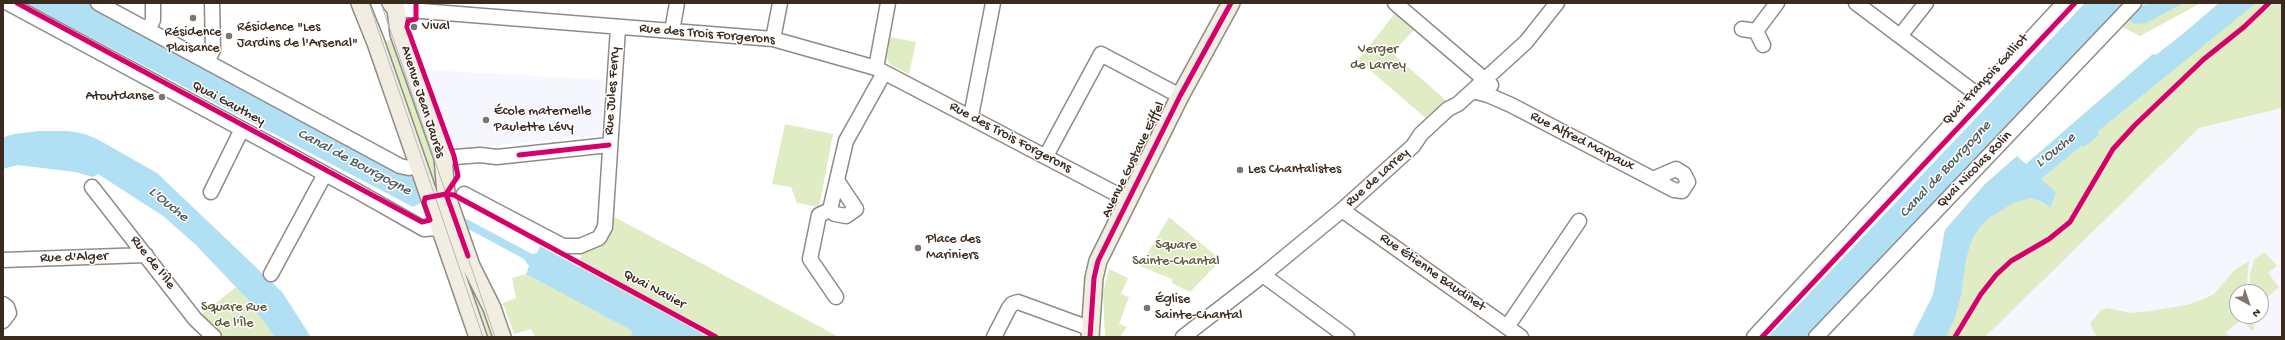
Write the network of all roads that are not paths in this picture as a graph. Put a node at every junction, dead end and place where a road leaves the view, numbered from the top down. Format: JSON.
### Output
{"nodes":[{"id":1,"x":8,"y":3,"type":"edge"},
{"id":2,"x":98,"y":3,"type":"edge"},
{"id":3,"x":153,"y":3,"type":"edge"},
{"id":4,"x":212,"y":3,"type":"edge"},
{"id":5,"x":677,"y":3,"type":"edge"},
{"id":6,"x":780,"y":3,"type":"edge"},
{"id":7,"x":888,"y":3,"type":"edge"},
{"id":8,"x":993,"y":3,"type":"edge"},
{"id":9,"x":1230,"y":3,"type":"edge"},
{"id":10,"x":1395,"y":3,"type":"edge"},
{"id":11,"x":1557,"y":3,"type":"edge"},
{"id":12,"x":1777,"y":3,"type":"edge"},
{"id":13,"x":1856,"y":3,"type":"edge"},
{"id":14,"x":1926,"y":3,"type":"edge"},
{"id":15,"x":2064,"y":3,"type":"edge"},
{"id":16,"x":2133,"y":4,"type":"edge"},
{"id":17,"x":394,"y":5,"type":"edge"},
{"id":18,"x":111,"y":7,"type":"edge"},
{"id":19,"x":363,"y":9,"type":"edge"},
{"id":20,"x":618,"y":28,"type":"junction"},
{"id":21,"x":1742,"y":29,"type":"dead end"},
{"id":22,"x":148,"y":30,"type":"junction"},
{"id":23,"x":672,"y":31,"type":"junction"},
{"id":24,"x":1756,"y":31,"type":"junction"},
{"id":25,"x":1900,"y":36,"type":"junction"},
{"id":26,"x":773,"y":39,"type":"junction"},
{"id":27,"x":1763,"y":45,"type":"dead end"},
{"id":28,"x":207,"y":62,"type":"junction"},
{"id":29,"x":880,"y":70,"type":"junction"},
{"id":30,"x":1486,"y":80,"type":"junction"},
{"id":31,"x":1473,"y":91,"type":"junction"},
{"id":32,"x":1978,"y":95,"type":"junction"},
{"id":33,"x":1180,"y":96,"type":"junction"},
{"id":34,"x":1511,"y":105,"type":"junction"},
{"id":35,"x":971,"y":116,"type":"junction"},
{"id":36,"x":242,"y":129,"type":"junction"},
{"id":37,"x":609,"y":145,"type":"junction"},
{"id":38,"x":1046,"y":156,"type":"junction"},
{"id":39,"x":442,"y":158,"type":"junction"},
{"id":40,"x":419,"y":166,"type":"junction"},
{"id":41,"x":325,"y":174,"type":"junction"},
{"id":42,"x":1653,"y":179,"type":"dead end"},
{"id":43,"x":838,"y":182,"type":"junction"},
{"id":44,"x":92,"y":186,"type":"dead end"},
{"id":45,"x":211,"y":192,"type":"dead end"},
{"id":46,"x":464,"y":194,"type":"dead end"},
{"id":47,"x":1128,"y":200,"type":"junction"},
{"id":48,"x":830,"y":210,"type":"junction"},
{"id":49,"x":1342,"y":210,"type":"junction"},
{"id":50,"x":1579,"y":221,"type":"dead end"},
{"id":51,"x":440,"y":228,"type":"junction"},
{"id":52,"x":146,"y":255,"type":"junction"},
{"id":53,"x":3,"y":260,"type":"edge"},
{"id":54,"x":270,"y":274,"type":"dead end"},
{"id":55,"x":1263,"y":275,"type":"junction"},
{"id":56,"x":836,"y":297,"type":"dead end"},
{"id":57,"x":3,"y":304,"type":"edge"},
{"id":58,"x":3,"y":321,"type":"edge"},
{"id":59,"x":1507,"y":327,"type":"junction"},
{"id":60,"x":1090,"y":333,"type":"edge"},
{"id":61,"x":214,"y":337,"type":"edge"},
{"id":62,"x":478,"y":337,"type":"edge"},
{"id":63,"x":502,"y":337,"type":"edge"},
{"id":64,"x":994,"y":337,"type":"edge"},
{"id":65,"x":1183,"y":337,"type":"edge"},
{"id":66,"x":1346,"y":337,"type":"edge"},
{"id":67,"x":1521,"y":337,"type":"edge"},
{"id":68,"x":1754,"y":337,"type":"edge"},
{"id":69,"x":1816,"y":337,"type":"edge"}],
"edges":[{"from":1,"to":36,"type":"street","name":"Quai Gauthey"},
{"from":2,"to":18,"type":"street"},
{"from":3,"to":22,"type":"street"},
{"from":4,"to":28,"type":"street"},
{"from":5,"to":23,"type":"street"},
{"from":6,"to":26,"type":"street"},
{"from":7,"to":29,"type":"street"},
{"from":8,"to":35,"type":"street"},
{"from":9,"to":33,"type":"main road","name":"Avenue Gustave Eiffel"},
{"from":10,"to":30,"type":"street","name":"Rue Alfred Marpaux"},
{"from":11,"to":30,"type":"street","name":"Rue de Larrey"},
{"from":12,"to":24,"type":"street"},
{"from":13,"to":25,"type":"street"},
{"from":14,"to":25,"type":"street"},
{"from":15,"to":32,"type":"street","name":"Quai François Galliot"},
{"from":16,"to":69,"type":"street","name":"Quai Nicolas Rolin"},
{"from":17,"to":19,"type":"main road"},
{"from":17,"to":20,"type":"street","name":"Rue des Trois Forgerons"},
{"from":17,"to":39,"type":"main road","name":"Avenue Jean Jaurès"},
{"from":18,"to":22,"type":"street"},
{"from":19,"to":40,"type":"main road","name":"Avenue Jean Jaurès"},
{"from":20,"to":23,"type":"street","name":"Rue des Trois Forgerons"},
{"from":20,"to":37,"type":"street","name":"Rue Jules Ferry"},
{"from":21,"to":24,"type":"street"},
{"from":22,"to":28,"type":"street"},
{"from":23,"to":26,"type":"street","name":"Rue des Trois Forgerons"},
{"from":24,"to":27,"type":"street"},
{"from":25,"to":32,"type":"street"},
{"from":26,"to":29,"type":"street","name":"Rue des Trois Forgerons"},
{"from":28,"to":40,"type":"street"},
{"from":29,"to":35,"type":"street","name":"Rue des Trois Forgerons"},
{"from":29,"to":43,"type":"street"},
{"from":30,"to":31,"type":"street","name":"Rue de Larrey"},
{"from":30,"to":34,"type":"street","name":"Rue Alfred Marpaux"},
{"from":31,"to":34,"type":"street","name":"Rue Alfred Marpaux"},
{"from":31,"to":49,"type":"street","name":"Rue de Larrey"},
{"from":32,"to":68,"type":"street","name":"Quai François Galliot"},
{"from":33,"to":38,"type":"street"},
{"from":33,"to":47,"type":"main road","name":"Avenue Gustave Eiffel"},
{"from":34,"to":42,"type":"street","name":"Rue Alfred Marpaux"},
{"from":35,"to":38,"type":"street","name":"Rue des Trois Forgerons"},
{"from":36,"to":41,"type":"street","name":"Quai Gauthey"},
{"from":36,"to":45,"type":"street"},
{"from":37,"to":39,"type":"street"},
{"from":37,"to":46,"type":"street","name":"Rue Jules Ferry"},
{"from":38,"to":47,"type":"street","name":"Rue des Trois Forgerons"},
{"from":39,"to":63,"type":"main road","name":"Avenue Jean Jaurès"},
{"from":40,"to":51,"type":"main road","name":"Avenue Jean Jaurès"},
{"from":41,"to":51,"type":"street","name":"Quai Gauthey"},
{"from":41,"to":54,"type":"street"},
{"from":43,"to":48,"type":"street"},
{"from":43,"to":48,"type":"street"},
{"from":44,"to":52,"type":"street","name":"Rue de l'Île"},
{"from":47,"to":60,"type":"main road","name":"Avenue Gustave Eiffel"},
{"from":48,"to":56,"type":"street"},
{"from":49,"to":55,"type":"street","name":"Rue de Larrey"},
{"from":49,"to":59,"type":"street","name":"Rue Étienne Baudinet"},
{"from":50,"to":59,"type":"street"},
{"from":51,"to":62,"type":"main road","name":"Avenue Jean Jaurès"},
{"from":52,"to":53,"type":"street","name":"Rue d'Alger"},
{"from":52,"to":61,"type":"street","name":"Rue de l'Île"},
{"from":55,"to":65,"type":"street","name":"Rue de Larrey"},
{"from":55,"to":66,"type":"street"},
{"from":57,"to":58,"type":"street"},
{"from":59,"to":67,"type":"street","name":"Rue Étienne Baudinet"},
{"from":60,"to":64,"type":"street"}]}
